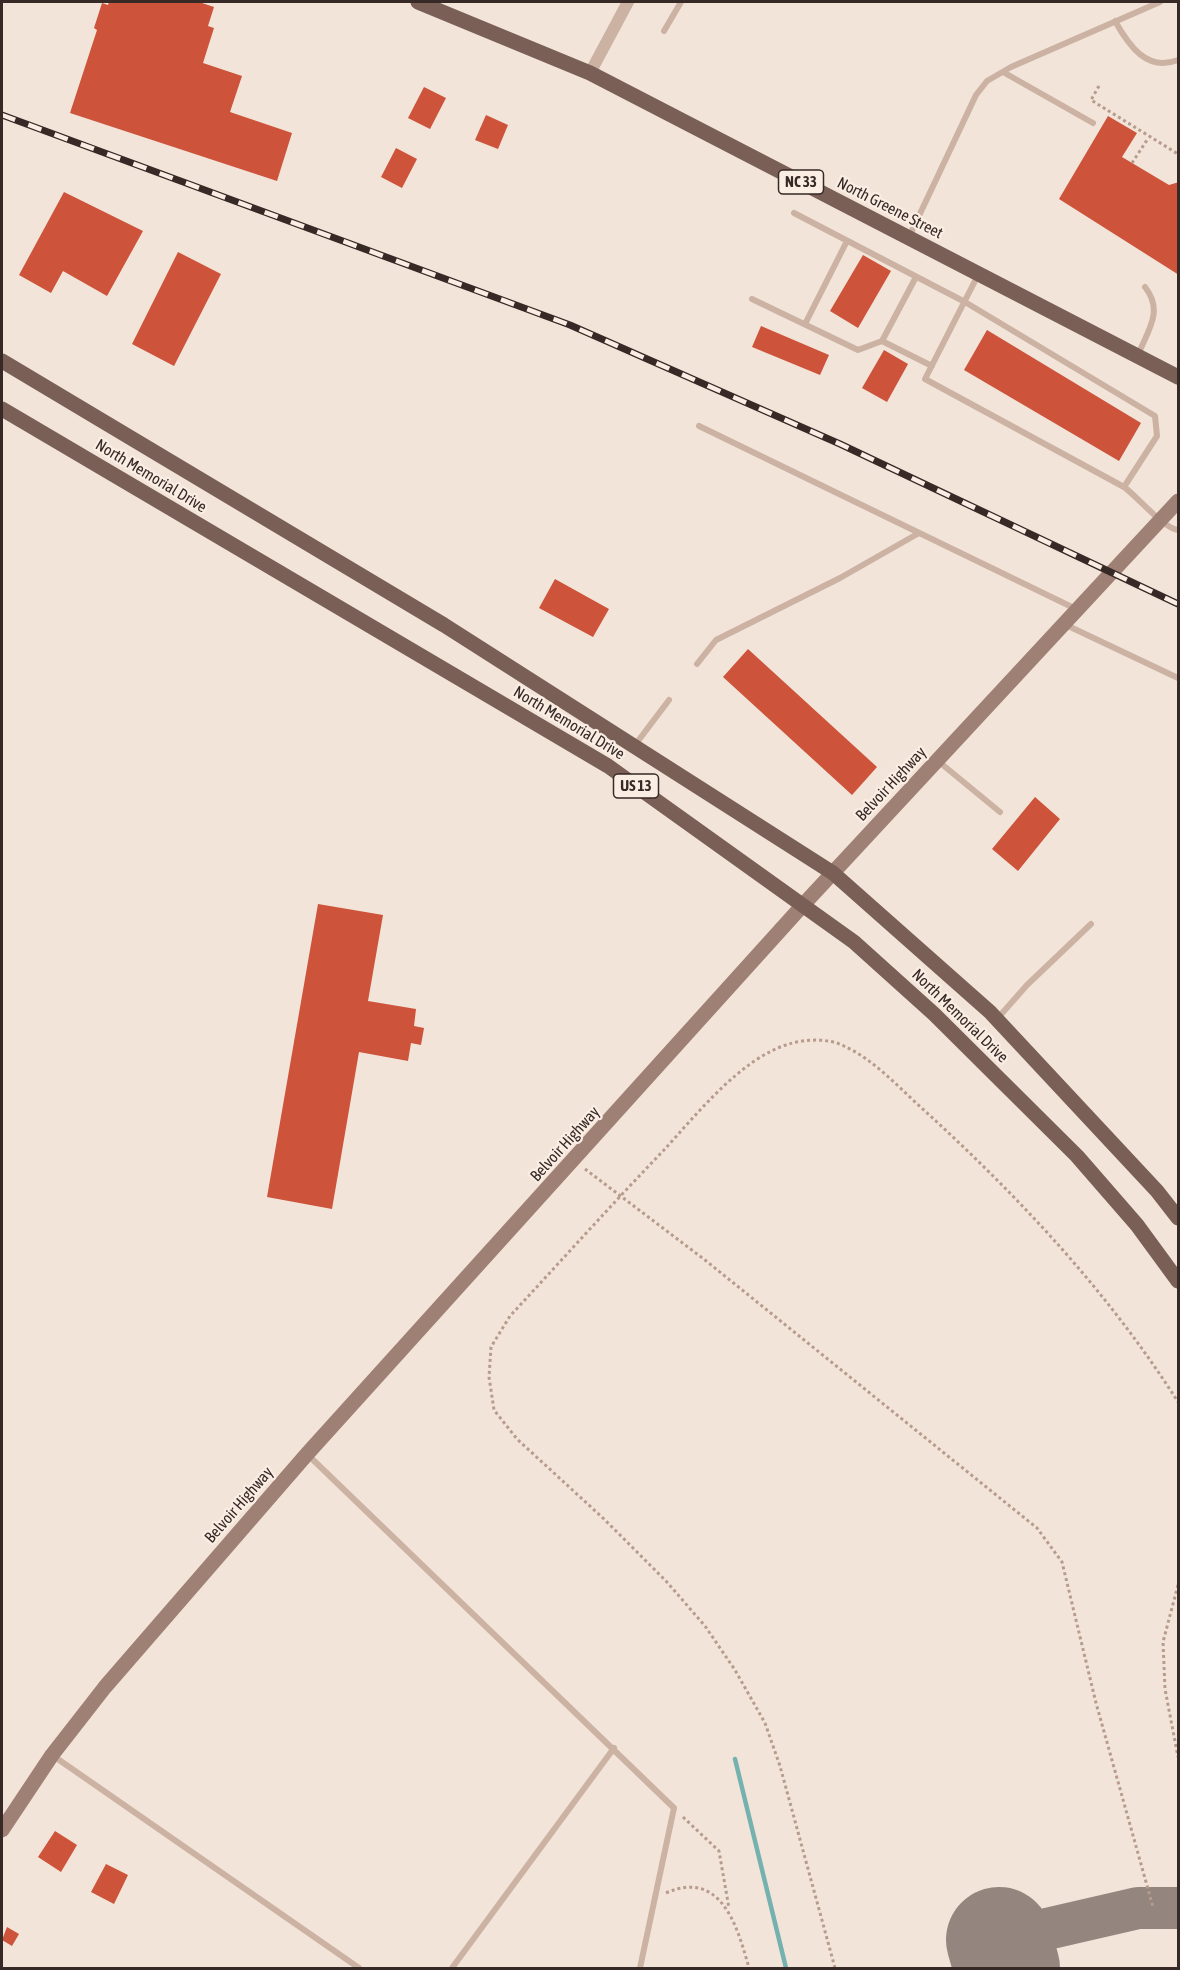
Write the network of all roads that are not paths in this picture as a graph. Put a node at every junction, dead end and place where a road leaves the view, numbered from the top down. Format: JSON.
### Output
{"nodes":[{"id":1,"x":418,"y":2,"type":"edge"},
{"id":2,"x":628,"y":2,"type":"edge"},
{"id":3,"x":681,"y":2,"type":"edge"},
{"id":4,"x":1161,"y":2,"type":"edge"},
{"id":5,"x":1115,"y":21,"type":"junction"},
{"id":6,"x":664,"y":31,"type":"dead end"},
{"id":7,"x":1179,"y":60,"type":"edge"},
{"id":8,"x":1003,"y":72,"type":"junction"},
{"id":9,"x":590,"y":74,"type":"junction"},
{"id":10,"x":1093,"y":123,"type":"dead end"},
{"id":11,"x":794,"y":213,"type":"dead end"},
{"id":12,"x":909,"y":238,"type":"junction"},
{"id":13,"x":847,"y":241,"type":"junction"},
{"id":14,"x":979,"y":274,"type":"junction"},
{"id":15,"x":916,"y":277,"type":"junction"},
{"id":16,"x":1145,"y":287,"type":"dead end"},
{"id":17,"x":752,"y":298,"type":"dead end"},
{"id":18,"x":964,"y":302,"type":"junction"},
{"id":19,"x":805,"y":324,"type":"junction"},
{"id":20,"x":882,"y":340,"type":"junction"},
{"id":21,"x":1138,"y":356,"type":"junction"},
{"id":22,"x":2,"y":360,"type":"edge"},
{"id":23,"x":932,"y":366,"type":"junction"},
{"id":24,"x":1179,"y":377,"type":"edge"},
{"id":25,"x":2,"y":409,"type":"edge"},
{"id":26,"x":699,"y":426,"type":"dead end"},
{"id":27,"x":1124,"y":487,"type":"junction"},
{"id":28,"x":1179,"y":501,"type":"edge"},
{"id":29,"x":1160,"y":521,"type":"junction"},
{"id":30,"x":1179,"y":530,"type":"edge"},
{"id":31,"x":920,"y":533,"type":"junction"},
{"id":32,"x":1076,"y":609,"type":"junction"},
{"id":33,"x":1063,"y":624,"type":"junction"},
{"id":34,"x":697,"y":664,"type":"dead end"},
{"id":35,"x":1179,"y":678,"type":"edge"},
{"id":36,"x":669,"y":700,"type":"dead end"},
{"id":37,"x":634,"y":745,"type":"junction"},
{"id":38,"x":938,"y":761,"type":"junction"},
{"id":39,"x":1000,"y":812,"type":"dead end"},
{"id":40,"x":833,"y":873,"type":"junction"},
{"id":41,"x":803,"y":904,"type":"junction"},
{"id":42,"x":1091,"y":924,"type":"dead end"},
{"id":43,"x":997,"y":1020,"type":"junction"},
{"id":44,"x":1179,"y":1218,"type":"edge"},
{"id":45,"x":1179,"y":1281,"type":"edge"},
{"id":46,"x":308,"y":1454,"type":"junction"},
{"id":47,"x":614,"y":1748,"type":"junction"},
{"id":48,"x":52,"y":1755,"type":"junction"},
{"id":49,"x":2,"y":1830,"type":"edge"},
{"id":50,"x":358,"y":1968,"type":"edge"},
{"id":51,"x":452,"y":1968,"type":"edge"},
{"id":52,"x":640,"y":1968,"type":"edge"}],
"edges":[{"from":1,"to":9,"type":"main road","name":"North Greene Street","number":"NC 33"},
{"from":2,"to":9,"type":"street"},
{"from":3,"to":6,"type":"lane"},
{"from":4,"to":5,"type":"lane"},
{"from":5,"to":7,"type":"lane"},
{"from":5,"to":8,"type":"lane"},
{"from":8,"to":10,"type":"lane"},
{"from":8,"to":12,"type":"lane"},
{"from":9,"to":12,"type":"main road","name":"North Greene Street","number":"NC 33"},
{"from":11,"to":13,"type":"lane"},
{"from":12,"to":14,"type":"main road","name":"North Greene Street","number":"NC 33"},
{"from":13,"to":15,"type":"lane"},
{"from":13,"to":19,"type":"lane"},
{"from":14,"to":18,"type":"lane"},
{"from":14,"to":21,"type":"main road","name":"North Greene Street","number":"NC 33"},
{"from":15,"to":18,"type":"lane"},
{"from":15,"to":20,"type":"lane"},
{"from":16,"to":21,"type":"lane"},
{"from":17,"to":19,"type":"lane"},
{"from":18,"to":23,"type":"lane"},
{"from":18,"to":27,"type":"lane"},
{"from":19,"to":20,"type":"lane"},
{"from":20,"to":23,"type":"lane"},
{"from":21,"to":24,"type":"main road","name":"North Greene Street","number":"NC 33"},
{"from":22,"to":37,"type":"main road","name":"North Memorial Drive","number":"US 13"},
{"from":23,"to":27,"type":"lane"},
{"from":25,"to":41,"type":"main road","name":"North Memorial Drive","number":"US 13"},
{"from":26,"to":31,"type":"lane"},
{"from":27,"to":29,"type":"lane"},
{"from":28,"to":29,"type":"street","name":"Belvoir Highway"},
{"from":29,"to":30,"type":"lane"},
{"from":29,"to":32,"type":"street","name":"Belvoir Highway"},
{"from":31,"to":32,"type":"lane"},
{"from":31,"to":34,"type":"lane"},
{"from":32,"to":33,"type":"street","name":"Belvoir Highway"},
{"from":33,"to":35,"type":"lane"},
{"from":33,"to":38,"type":"street","name":"Belvoir Highway"},
{"from":36,"to":37,"type":"lane"},
{"from":37,"to":40,"type":"main road","name":"North Memorial Drive","number":"US 13"},
{"from":38,"to":39,"type":"lane"},
{"from":38,"to":40,"type":"street","name":"Belvoir Highway"},
{"from":40,"to":41,"type":"street","name":"Belvoir Highway"},
{"from":40,"to":43,"type":"main road","name":"North Memorial Drive","number":"US 13"},
{"from":41,"to":45,"type":"main road","name":"North Memorial Drive","number":"US 13"},
{"from":41,"to":46,"type":"street","name":"Belvoir Highway"},
{"from":42,"to":43,"type":"lane"},
{"from":43,"to":44,"type":"main road","name":"North Memorial Drive","number":"US 13"},
{"from":46,"to":47,"type":"lane"},
{"from":46,"to":48,"type":"street","name":"Belvoir Highway"},
{"from":47,"to":51,"type":"lane"},
{"from":47,"to":52,"type":"lane"},
{"from":48,"to":49,"type":"street","name":"Belvoir Highway"},
{"from":48,"to":50,"type":"lane"}]}
